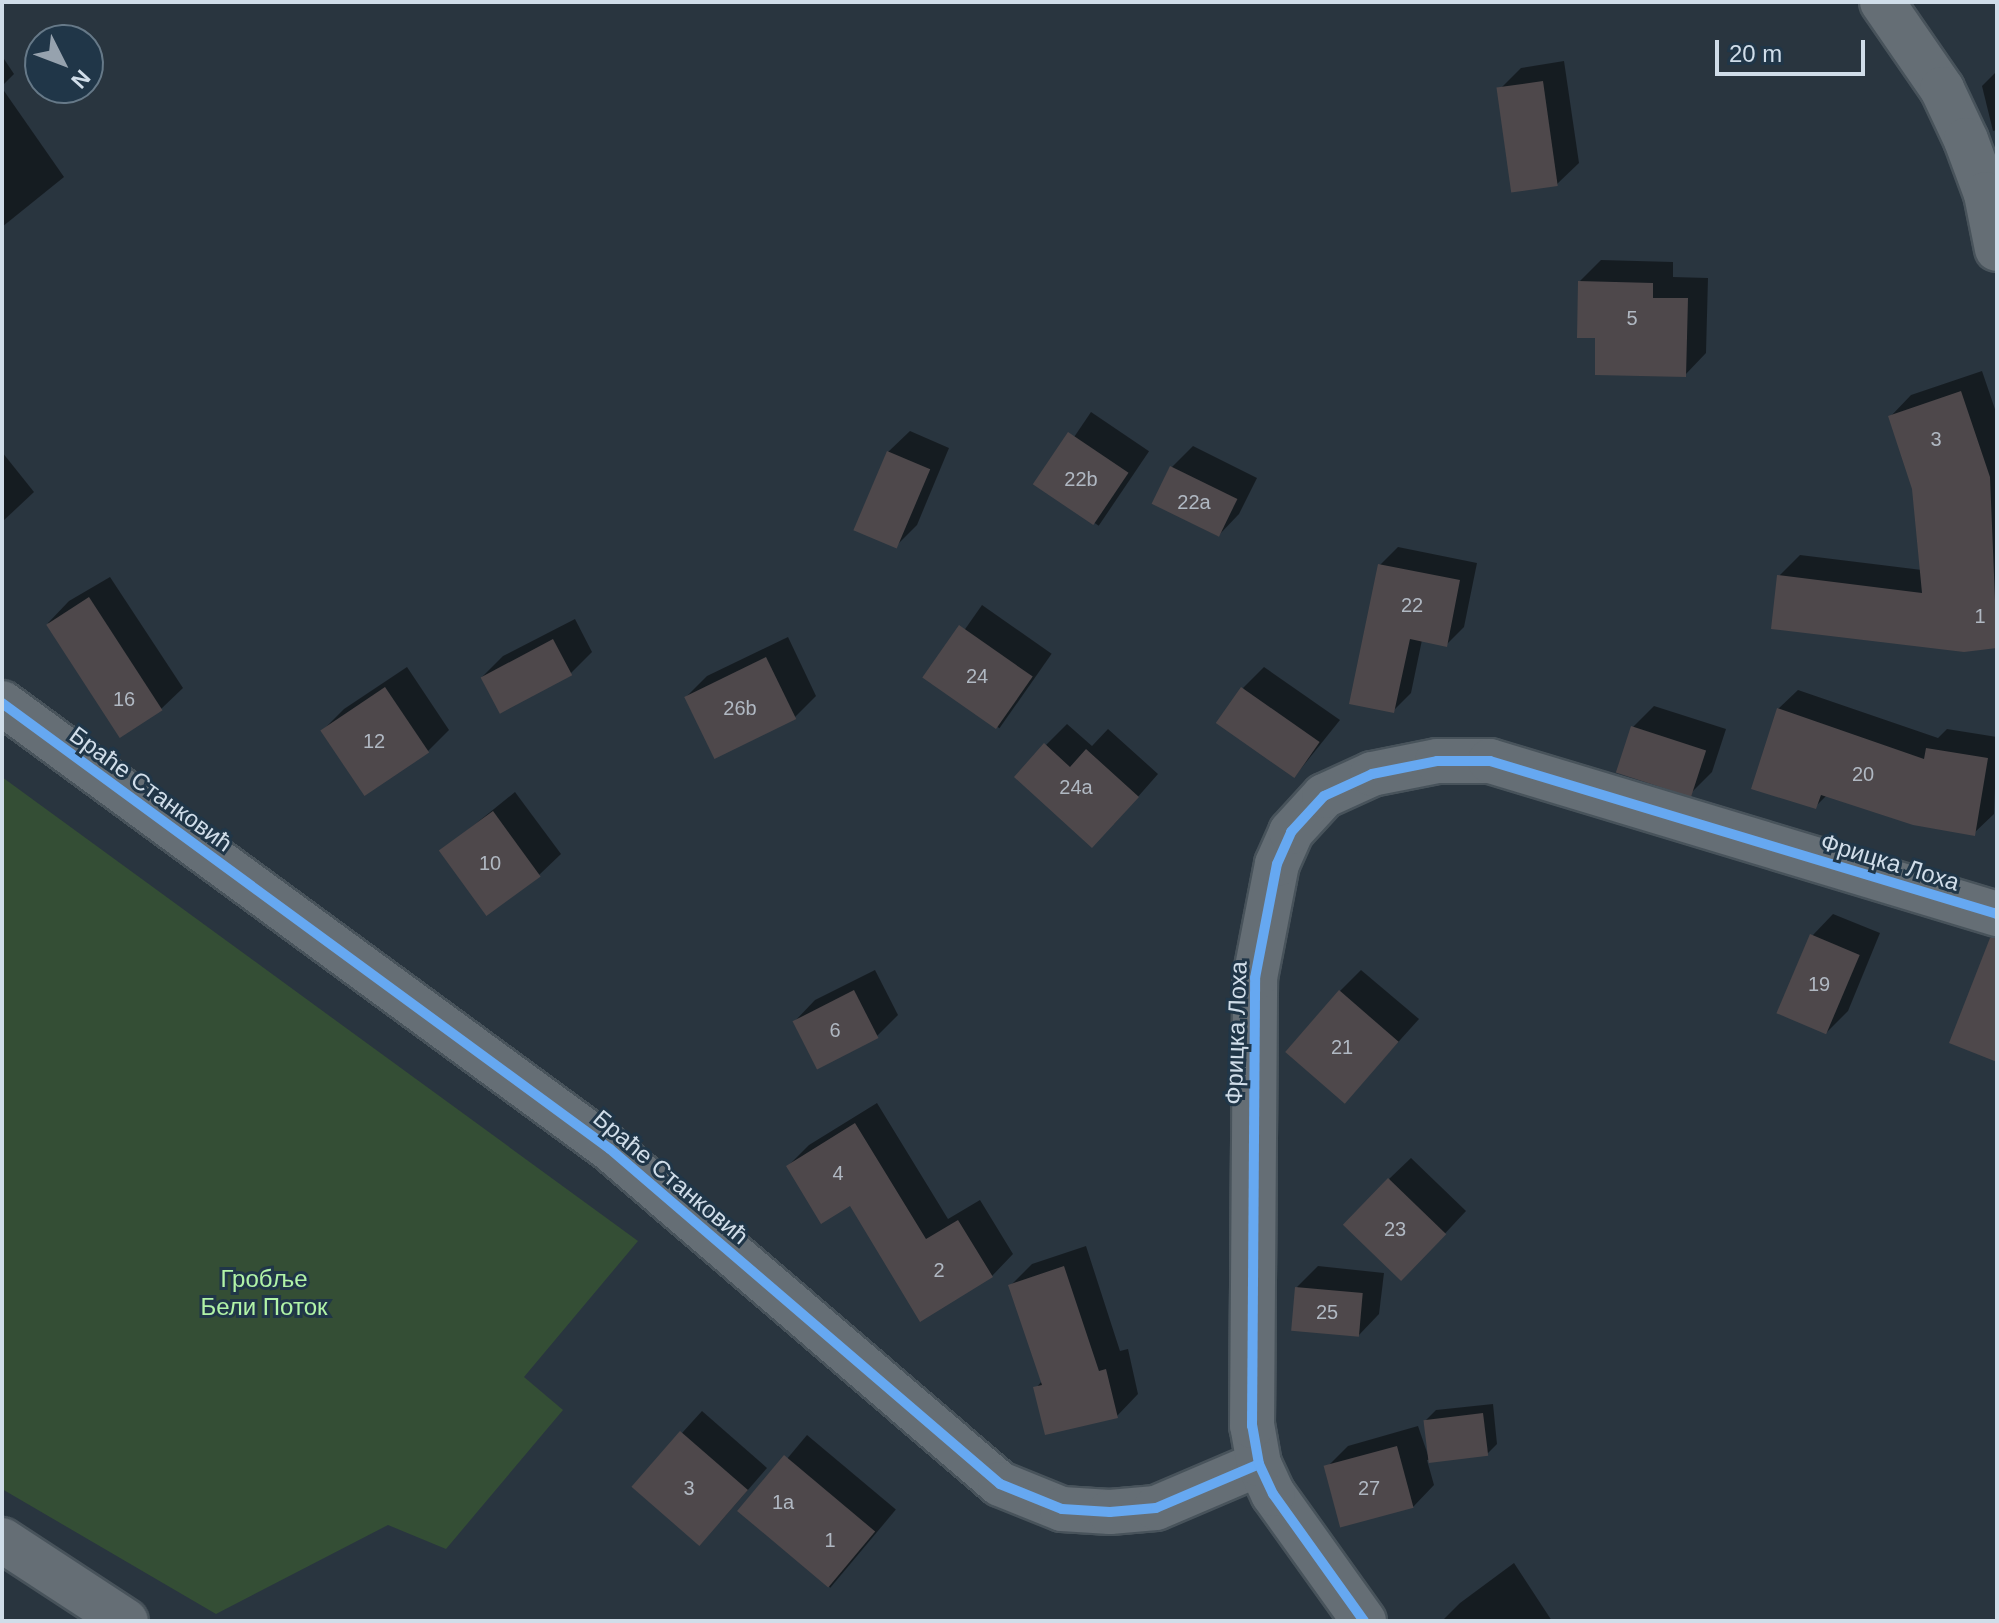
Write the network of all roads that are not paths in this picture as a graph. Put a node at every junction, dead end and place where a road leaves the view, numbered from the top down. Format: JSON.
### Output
{"nodes":[{"id":1,"x":1882,"y":2,"type":"edge"},
{"id":2,"x":1997,"y":249,"type":"edge"},
{"id":3,"x":2,"y":703,"type":"edge"},
{"id":4,"x":1997,"y":914,"type":"edge"},
{"id":5,"x":1259,"y":1464,"type":"junction"},
{"id":6,"x":2,"y":1540,"type":"edge"},
{"id":7,"x":126,"y":1621,"type":"edge"},
{"id":8,"x":1364,"y":1621,"type":"edge"}],
"edges":[{"from":1,"to":2,"type":"street"},
{"from":3,"to":5,"type":"street","name":"Браће Станковић"},
{"from":4,"to":5,"type":"street","name":"Фрицка Лоха"},
{"from":5,"to":8,"type":"street","name":"Фрицка Лоха"},
{"from":6,"to":7,"type":"street"}]}
